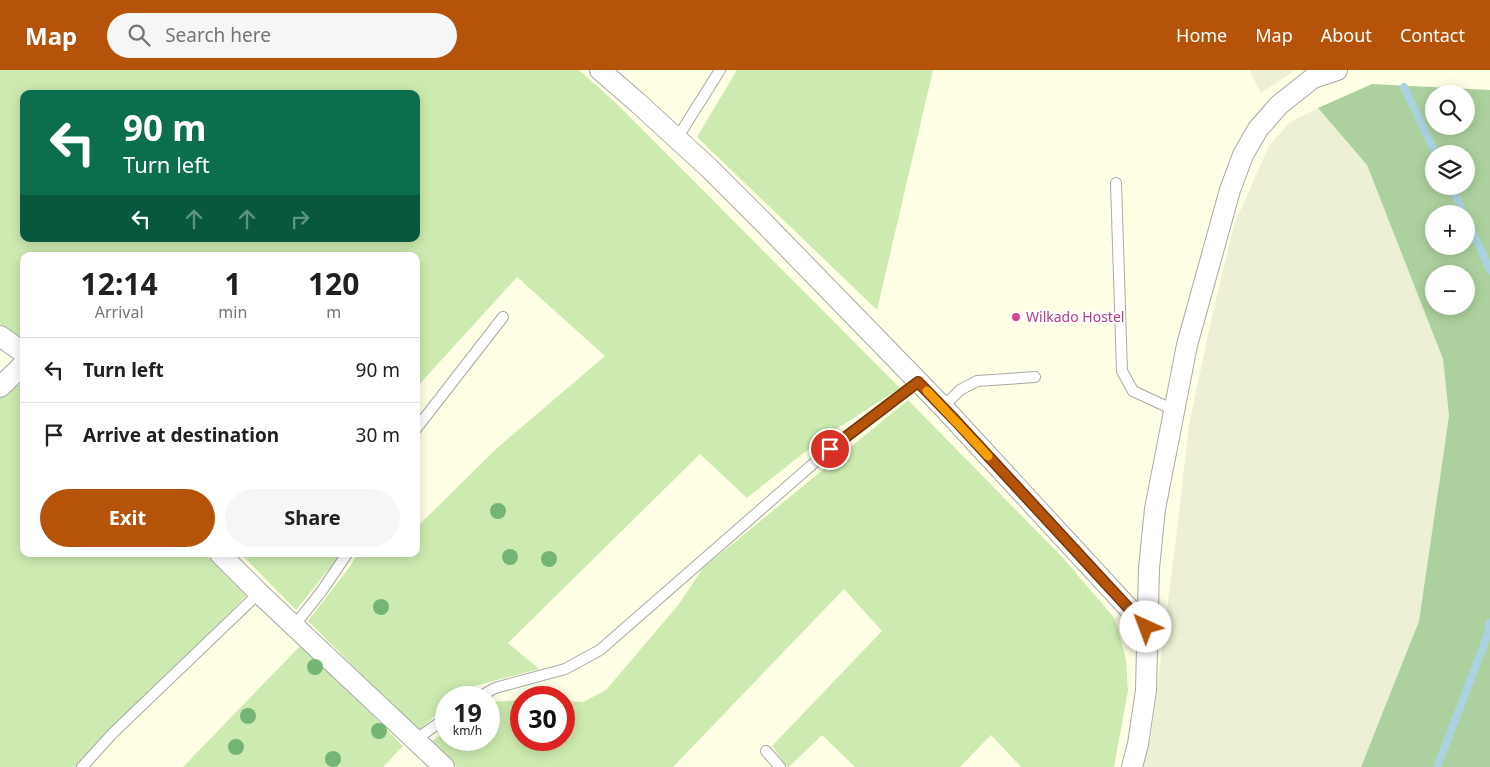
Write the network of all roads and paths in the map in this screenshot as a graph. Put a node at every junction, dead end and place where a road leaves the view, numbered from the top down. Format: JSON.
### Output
{"nodes":[{"id":1,"x":600,"y":70,"type":"edge"},
{"id":2,"x":720,"y":70,"type":"edge"},
{"id":3,"x":1337,"y":70,"type":"edge"},
{"id":4,"x":676,"y":140,"type":"junction"},
{"id":5,"x":1116,"y":183,"type":"dead end"},
{"id":6,"x":503,"y":317,"type":"dead end"},
{"id":7,"x":0,"y":336,"type":"edge"},
{"id":8,"x":20,"y":350,"type":"edge"},
{"id":9,"x":20,"y":368,"type":"edge"},
{"id":10,"x":1035,"y":377,"type":"dead end"},
{"id":11,"x":918,"y":382,"type":"junction"},
{"id":12,"x":0,"y":387,"type":"edge"},
{"id":13,"x":942,"y":406,"type":"junction"},
{"id":14,"x":1174,"y":410,"type":"junction"},
{"id":15,"x":420,"y":424,"type":"edge"},
{"id":16,"x":223,"y":557,"type":"edge"},
{"id":17,"x":345,"y":557,"type":"edge"},
{"id":18,"x":259,"y":593,"type":"junction"},
{"id":19,"x":294,"y":626,"type":"junction"},
{"id":20,"x":1146,"y":627,"type":"junction"},
{"id":21,"x":500,"y":687,"type":"edge"},
{"id":22,"x":435,"y":726,"type":"edge"},
{"id":23,"x":415,"y":740,"type":"junction"},
{"id":24,"x":766,"y":751,"type":"dead end"},
{"id":25,"x":82,"y":767,"type":"edge"},
{"id":26,"x":444,"y":767,"type":"edge"},
{"id":27,"x":780,"y":767,"type":"edge"},
{"id":28,"x":1132,"y":767,"type":"edge"}],
"edges":[{"from":1,"to":4,"type":"street"},
{"from":2,"to":4,"type":"lane"},
{"from":3,"to":14,"type":"street"},
{"from":4,"to":11,"type":"street"},
{"from":5,"to":14,"type":"lane"},
{"from":6,"to":15,"type":"lane"},
{"from":7,"to":8,"type":"street"},
{"from":9,"to":12,"type":"street"},
{"from":10,"to":13,"type":"lane"},
{"from":11,"to":13,"type":"street"},
{"from":11,"to":21,"type":"lane"},
{"from":13,"to":20,"type":"street"},
{"from":14,"to":20,"type":"street"},
{"from":16,"to":18,"type":"street"},
{"from":17,"to":19,"type":"lane"},
{"from":18,"to":19,"type":"street"},
{"from":18,"to":25,"type":"lane"},
{"from":19,"to":23,"type":"street"},
{"from":20,"to":28,"type":"street"},
{"from":22,"to":23,"type":"lane"},
{"from":23,"to":26,"type":"street"},
{"from":24,"to":27,"type":"lane"}]}
